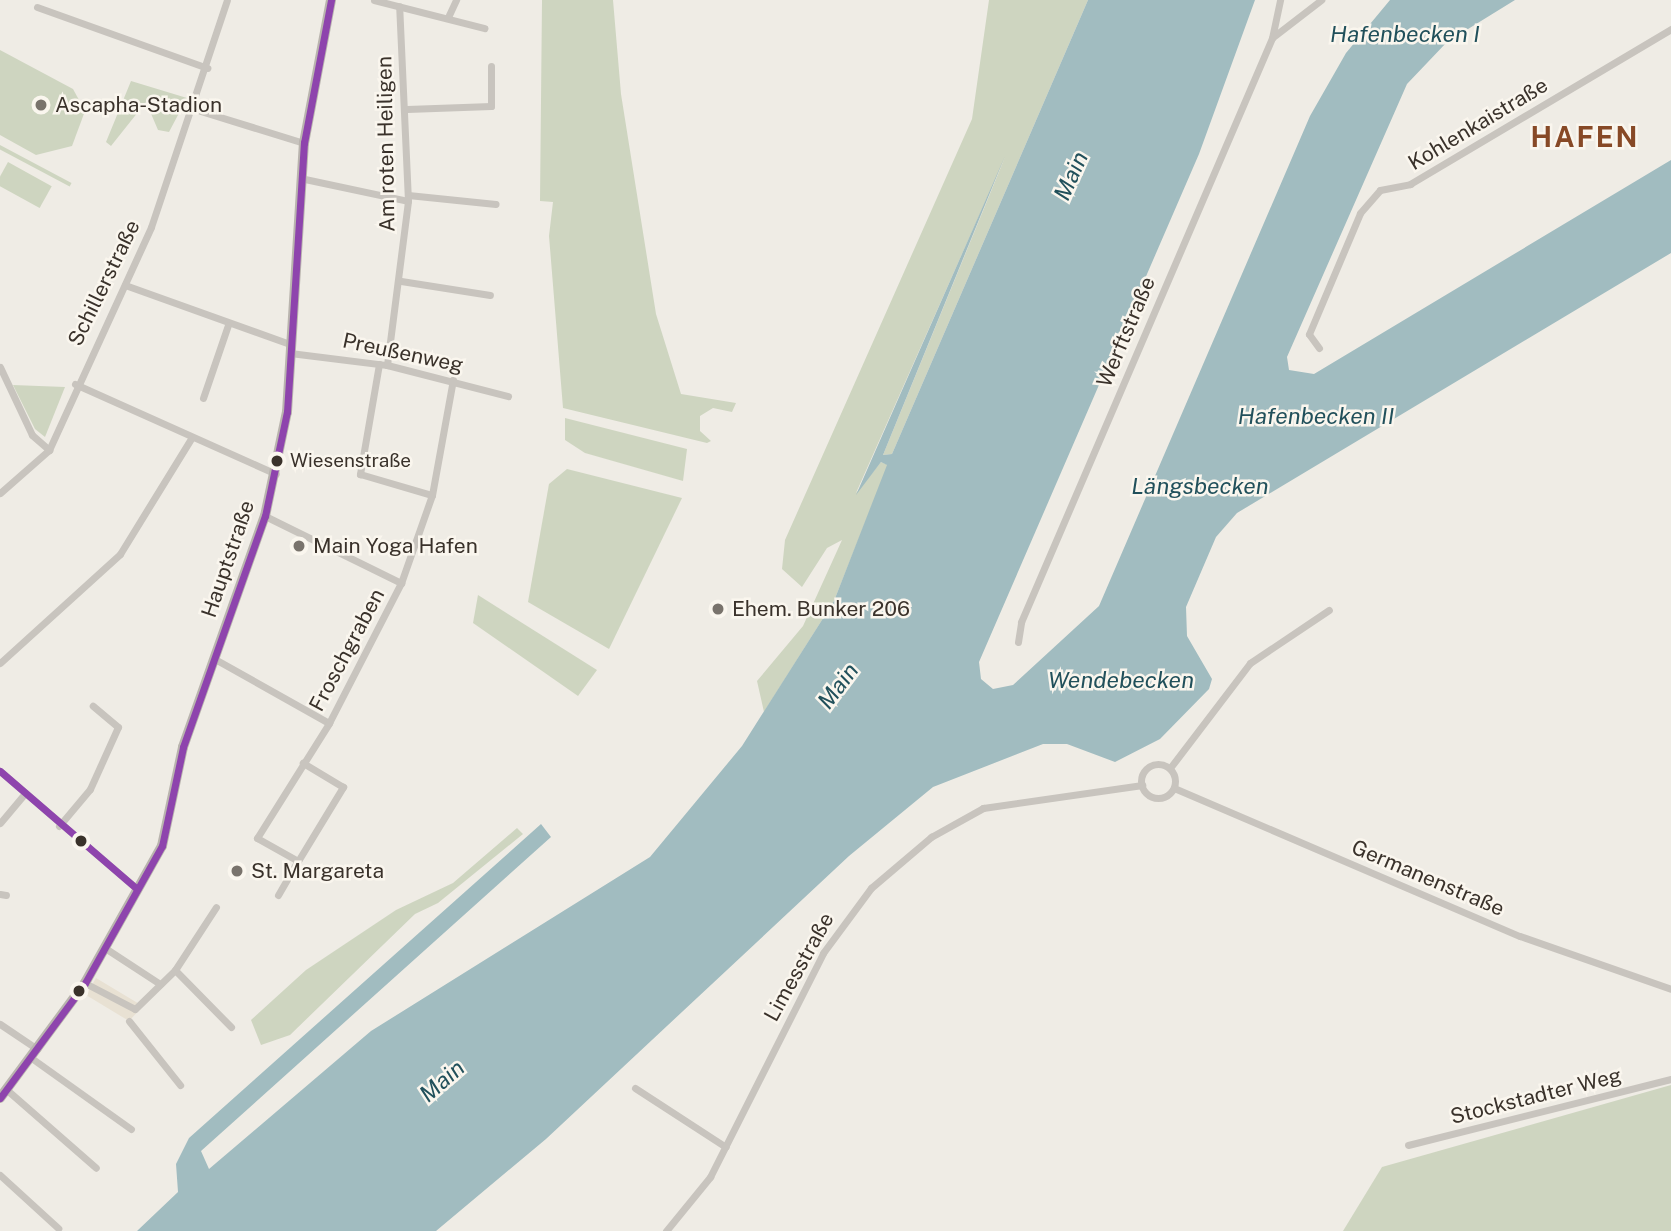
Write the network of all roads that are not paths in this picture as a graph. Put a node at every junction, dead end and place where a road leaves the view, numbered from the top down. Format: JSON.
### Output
{"nodes":[{"id":1,"x":226,"y":0,"type":"edge"},
{"id":2,"x":331,"y":0,"type":"edge"},
{"id":3,"x":374,"y":0,"type":"edge"},
{"id":4,"x":456,"y":0,"type":"edge"},
{"id":5,"x":1280,"y":0,"type":"edge"},
{"id":6,"x":1321,"y":0,"type":"edge"},
{"id":7,"x":399,"y":6,"type":"junction"},
{"id":8,"x":37,"y":7,"type":"dead end"},
{"id":9,"x":449,"y":15,"type":"junction"},
{"id":10,"x":484,"y":28,"type":"dead end"},
{"id":11,"x":1671,"y":29,"type":"edge"},
{"id":12,"x":1272,"y":38,"type":"junction"},
{"id":13,"x":491,"y":66,"type":"dead end"},
{"id":14,"x":206,"y":68,"type":"junction"},
{"id":15,"x":194,"y":109,"type":"junction"},
{"id":16,"x":407,"y":109,"type":"junction"},
{"id":17,"x":304,"y":143,"type":"junction"},
{"id":18,"x":299,"y":178,"type":"junction"},
{"id":19,"x":408,"y":198,"type":"junction"},
{"id":20,"x":496,"y":204,"type":"dead end"},
{"id":21,"x":401,"y":281,"type":"junction"},
{"id":22,"x":125,"y":285,"type":"junction"},
{"id":23,"x":490,"y":295,"type":"dead end"},
{"id":24,"x":228,"y":324,"type":"junction"},
{"id":25,"x":1319,"y":348,"type":"dead end"},
{"id":26,"x":290,"y":349,"type":"junction"},
{"id":27,"x":383,"y":365,"type":"junction"},
{"id":28,"x":0,"y":367,"type":"edge"},
{"id":29,"x":453,"y":380,"type":"junction"},
{"id":30,"x":2,"y":383,"type":"edge"},
{"id":31,"x":75,"y":384,"type":"junction"},
{"id":32,"x":508,"y":396,"type":"dead end"},
{"id":33,"x":203,"y":398,"type":"dead end"},
{"id":34,"x":192,"y":437,"type":"junction"},
{"id":35,"x":49,"y":450,"type":"junction"},
{"id":36,"x":276,"y":474,"type":"junction"},
{"id":37,"x":0,"y":492,"type":"edge"},
{"id":38,"x":432,"y":495,"type":"junction"},
{"id":39,"x":265,"y":516,"type":"junction"},
{"id":40,"x":401,"y":583,"type":"junction"},
{"id":41,"x":1329,"y":610,"type":"dead end"},
{"id":42,"x":1018,"y":642,"type":"dead end"},
{"id":43,"x":213,"y":658,"type":"junction"},
{"id":44,"x":0,"y":663,"type":"edge"},
{"id":45,"x":93,"y":706,"type":"dead end"},
{"id":46,"x":329,"y":723,"type":"junction"},
{"id":47,"x":303,"y":763,"type":"junction"},
{"id":48,"x":1170,"y":768,"type":"junction"},
{"id":49,"x":0,"y":771,"type":"edge"},
{"id":50,"x":1142,"y":785,"type":"junction"},
{"id":51,"x":1174,"y":788,"type":"junction"},
{"id":52,"x":23,"y":796,"type":"junction"},
{"id":53,"x":0,"y":823,"type":"edge"},
{"id":54,"x":60,"y":826,"type":"junction"},
{"id":55,"x":298,"y":861,"type":"junction"},
{"id":56,"x":137,"y":889,"type":"junction"},
{"id":57,"x":278,"y":895,"type":"dead end"},
{"id":58,"x":216,"y":907,"type":"dead end"},
{"id":59,"x":104,"y":948,"type":"junction"},
{"id":60,"x":175,"y":970,"type":"junction"},
{"id":61,"x":85,"y":983,"type":"junction"},
{"id":62,"x":160,"y":984,"type":"junction"},
{"id":63,"x":1671,"y":989,"type":"edge"},
{"id":64,"x":129,"y":1021,"type":"dead end"},
{"id":65,"x":0,"y":1024,"type":"edge"},
{"id":66,"x":231,"y":1027,"type":"dead end"},
{"id":67,"x":33,"y":1053,"type":"junction"},
{"id":68,"x":1671,"y":1079,"type":"edge"},
{"id":69,"x":180,"y":1085,"type":"dead end"},
{"id":70,"x":635,"y":1088,"type":"dead end"},
{"id":71,"x":3,"y":1094,"type":"edge"},
{"id":72,"x":131,"y":1129,"type":"dead end"},
{"id":73,"x":1408,"y":1145,"type":"dead end"},
{"id":74,"x":726,"y":1147,"type":"junction"},
{"id":75,"x":96,"y":1168,"type":"dead end"},
{"id":76,"x":0,"y":1175,"type":"edge"},
{"id":77,"x":58,"y":1228,"type":"dead end"},
{"id":78,"x":666,"y":1231,"type":"edge"}],
"edges":[{"from":1,"to":14,"type":"street","name":"Schillerstraße"},
{"from":2,"to":17,"type":"street","name":"Hauptstraße"},
{"from":3,"to":7,"type":"street"},
{"from":4,"to":9,"type":"street"},
{"from":5,"to":12,"type":"street","name":"Werftstraße"},
{"from":6,"to":12,"type":"street"},
{"from":7,"to":9,"type":"street"},
{"from":7,"to":16,"type":"street","name":"Am roten Heiligen"},
{"from":8,"to":14,"type":"street"},
{"from":9,"to":10,"type":"street"},
{"from":11,"to":25,"type":"street","name":"Kohlenkaistraße"},
{"from":12,"to":42,"type":"street","name":"Werftstraße"},
{"from":13,"to":16,"type":"street"},
{"from":14,"to":15,"type":"street","name":"Schillerstraße"},
{"from":15,"to":17,"type":"street"},
{"from":15,"to":22,"type":"street","name":"Schillerstraße"},
{"from":16,"to":19,"type":"street","name":"Am roten Heiligen"},
{"from":17,"to":18,"type":"street","name":"Hauptstraße"},
{"from":18,"to":19,"type":"street"},
{"from":18,"to":26,"type":"street","name":"Hauptstraße"},
{"from":19,"to":20,"type":"street"},
{"from":19,"to":21,"type":"street","name":"Am roten Heiligen"},
{"from":21,"to":23,"type":"street"},
{"from":21,"to":27,"type":"street","name":"Am roten Heiligen"},
{"from":22,"to":24,"type":"street","name":"Preußenweg"},
{"from":22,"to":31,"type":"street","name":"Schillerstraße"},
{"from":24,"to":26,"type":"street","name":"Preußenweg"},
{"from":24,"to":33,"type":"street"},
{"from":26,"to":27,"type":"street","name":"Preußenweg"},
{"from":26,"to":36,"type":"street","name":"Hauptstraße"},
{"from":27,"to":29,"type":"street","name":"Preußenweg"},
{"from":27,"to":38,"type":"street","name":"Am roten Heiligen"},
{"from":28,"to":30,"type":"street"},
{"from":29,"to":32,"type":"street","name":"Preußenweg"},
{"from":29,"to":38,"type":"street","name":"Froschgraben"},
{"from":30,"to":35,"type":"street"},
{"from":31,"to":34,"type":"street"},
{"from":31,"to":35,"type":"street","name":"Schillerstraße"},
{"from":34,"to":36,"type":"street"},
{"from":34,"to":44,"type":"street"},
{"from":35,"to":37,"type":"street","name":"Schillerstraße"},
{"from":36,"to":39,"type":"street","name":"Hauptstraße"},
{"from":38,"to":40,"type":"street","name":"Froschgraben"},
{"from":39,"to":40,"type":"street"},
{"from":39,"to":43,"type":"street","name":"Hauptstraße"},
{"from":40,"to":46,"type":"street","name":"Froschgraben"},
{"from":41,"to":48,"type":"street"},
{"from":43,"to":46,"type":"street"},
{"from":43,"to":56,"type":"street","name":"Hauptstraße"},
{"from":45,"to":54,"type":"street"},
{"from":46,"to":47,"type":"street","name":"Froschgraben"},
{"from":47,"to":55,"type":"street"},
{"from":47,"to":55,"type":"street","name":"Froschgraben"},
{"from":48,"to":50,"type":"street"},
{"from":48,"to":51,"type":"street"},
{"from":49,"to":52,"type":"street"},
{"from":50,"to":51,"type":"street"},
{"from":50,"to":74,"type":"street","name":"Limesstraße"},
{"from":51,"to":63,"type":"street","name":"Germanenstraße"},
{"from":52,"to":53,"type":"street"},
{"from":52,"to":54,"type":"street"},
{"from":54,"to":56,"type":"street"},
{"from":55,"to":57,"type":"street"},
{"from":56,"to":59,"type":"street","name":"Hauptstraße"},
{"from":58,"to":60,"type":"street"},
{"from":59,"to":61,"type":"street","name":"Hauptstraße"},
{"from":59,"to":62,"type":"street"},
{"from":60,"to":62,"type":"street"},
{"from":60,"to":66,"type":"street"},
{"from":61,"to":62,"type":"street"},
{"from":61,"to":67,"type":"street","name":"Hauptstraße"},
{"from":64,"to":69,"type":"street"},
{"from":65,"to":67,"type":"street"},
{"from":67,"to":71,"type":"street","name":"Hauptstraße"},
{"from":67,"to":72,"type":"street"},
{"from":68,"to":73,"type":"street","name":"Stockstadter Weg"},
{"from":70,"to":74,"type":"street"},
{"from":71,"to":75,"type":"street"},
{"from":74,"to":78,"type":"street","name":"Limesstraße"},
{"from":76,"to":77,"type":"street"}]}
